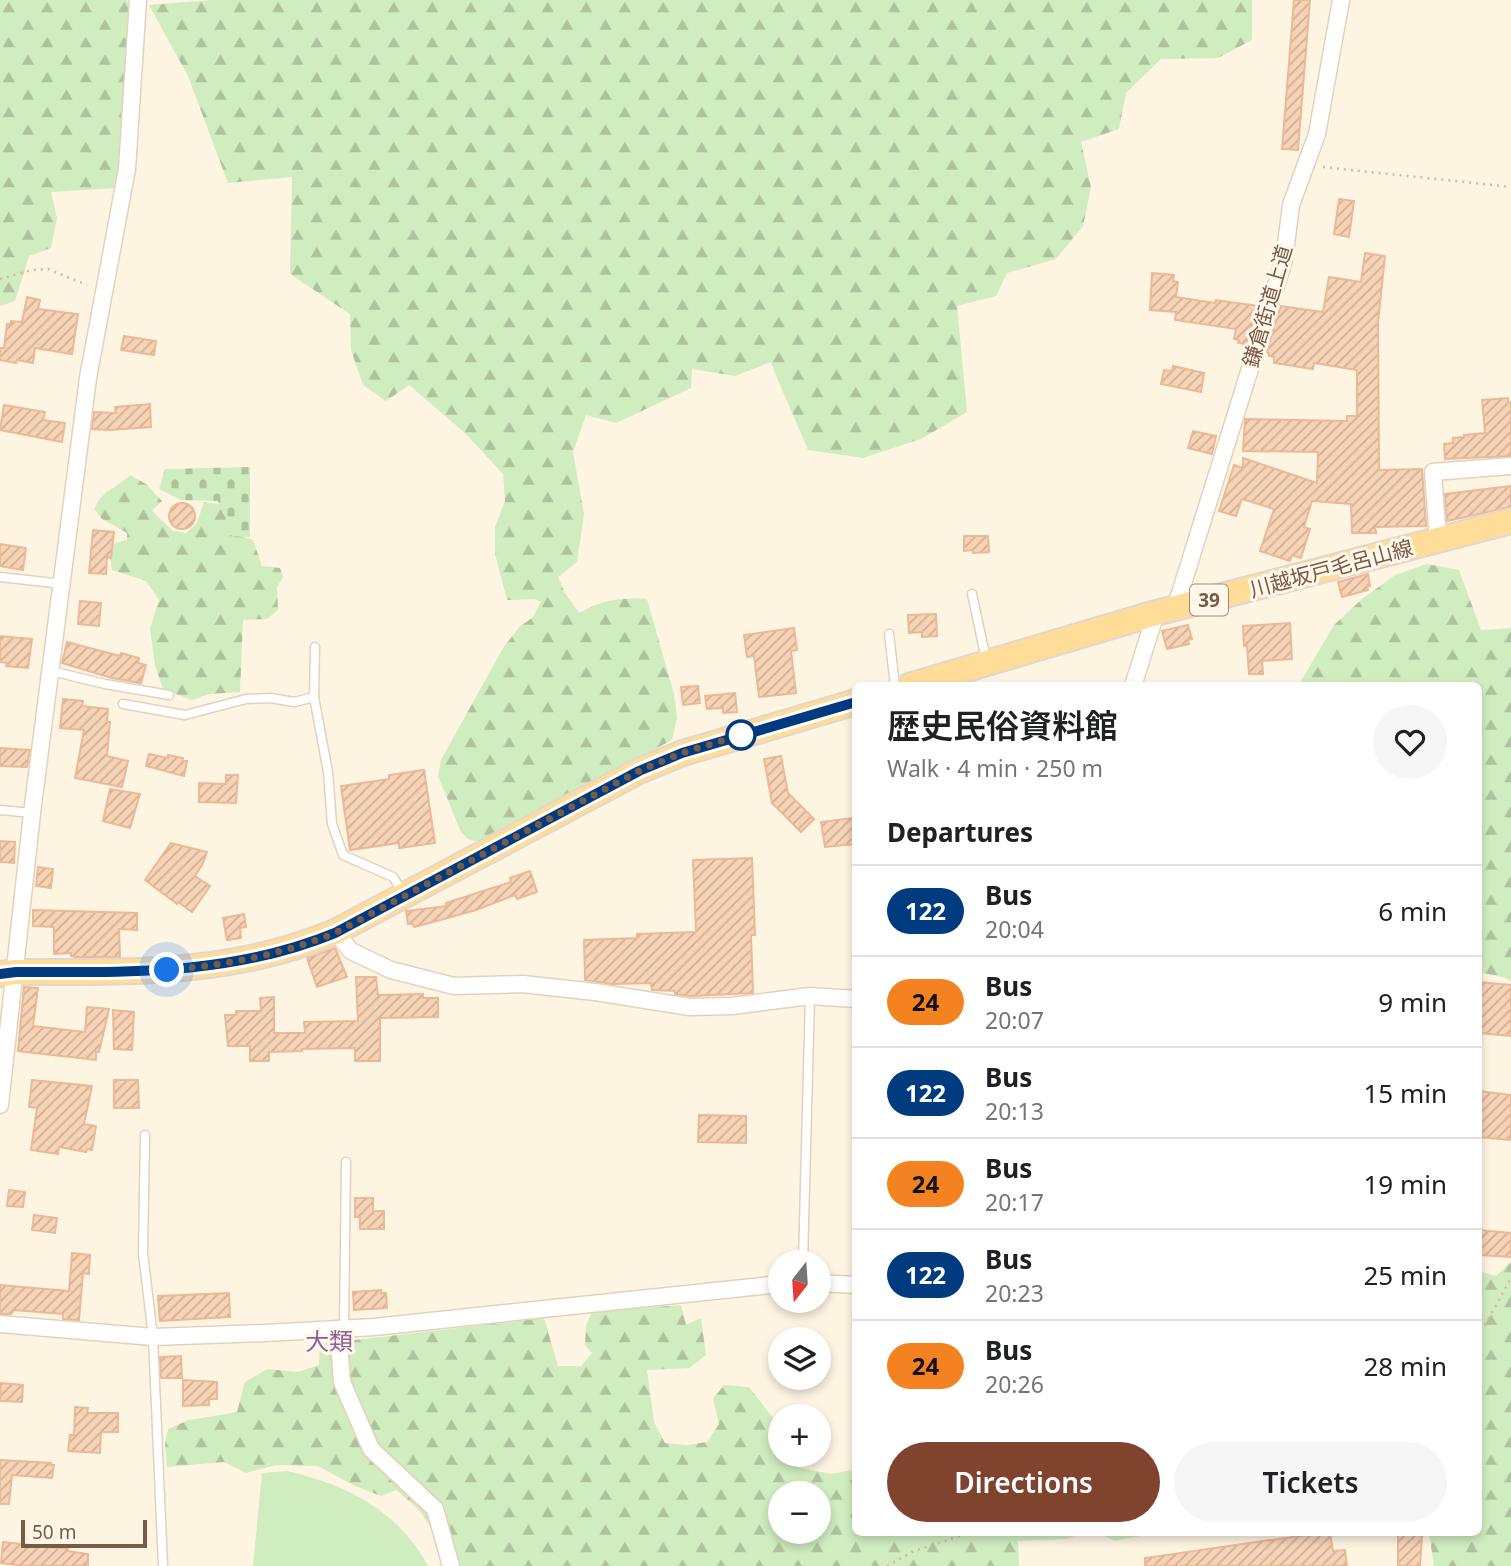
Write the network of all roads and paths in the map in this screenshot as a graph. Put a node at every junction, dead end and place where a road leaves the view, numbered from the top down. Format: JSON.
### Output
{"nodes":[{"id":1,"x":138,"y":0,"type":"edge"},
{"id":2,"x":1341,"y":0,"type":"edge"},
{"id":3,"x":1306,"y":165,"type":"junction"},
{"id":4,"x":1511,"y":187,"type":"edge"},
{"id":5,"x":0,"y":279,"type":"edge"},
{"id":6,"x":103,"y":292,"type":"junction"},
{"id":7,"x":1511,"y":466,"type":"edge"},
{"id":8,"x":1511,"y":521,"type":"edge"},
{"id":9,"x":1438,"y":540,"type":"junction"},
{"id":10,"x":0,"y":577,"type":"edge"},
{"id":11,"x":63,"y":584,"type":"junction"},
{"id":12,"x":972,"y":594,"type":"dead end"},
{"id":13,"x":1165,"y":611,"type":"junction"},
{"id":14,"x":889,"y":634,"type":"dead end"},
{"id":15,"x":315,"y":647,"type":"dead end"},
{"id":16,"x":987,"y":663,"type":"junction"},
{"id":17,"x":51,"y":671,"type":"junction"},
{"id":18,"x":895,"y":682,"type":"edge"},
{"id":19,"x":923,"y":682,"type":"edge"},
{"id":20,"x":1135,"y":682,"type":"edge"},
{"id":21,"x":169,"y":695,"type":"dead end"},
{"id":22,"x":314,"y":697,"type":"junction"},
{"id":23,"x":852,"y":703,"type":"edge"},
{"id":24,"x":123,"y":704,"type":"dead end"},
{"id":25,"x":0,"y":810,"type":"edge"},
{"id":26,"x":32,"y":813,"type":"junction"},
{"id":27,"x":405,"y":895,"type":"junction"},
{"id":28,"x":335,"y":933,"type":"junction"},
{"id":29,"x":8,"y":973,"type":"edge"},
{"id":30,"x":810,"y":996,"type":"junction"},
{"id":31,"x":852,"y":999,"type":"edge"},
{"id":32,"x":0,"y":1105,"type":"edge"},
{"id":33,"x":145,"y":1135,"type":"dead end"},
{"id":34,"x":346,"y":1161,"type":"dead end"},
{"id":35,"x":803,"y":1250,"type":"edge"},
{"id":36,"x":1511,"y":1278,"type":"edge"},
{"id":37,"x":831,"y":1284,"type":"edge"},
{"id":38,"x":768,"y":1285,"type":"edge"},
{"id":39,"x":852,"y":1286,"type":"edge"},
{"id":40,"x":0,"y":1324,"type":"edge"},
{"id":41,"x":1482,"y":1327,"type":"edge"},
{"id":42,"x":341,"y":1329,"type":"junction"},
{"id":43,"x":153,"y":1336,"type":"junction"},
{"id":44,"x":960,"y":1536,"type":"edge"},
{"id":45,"x":163,"y":1566,"type":"edge"},
{"id":46,"x":451,"y":1566,"type":"edge"},
{"id":47,"x":887,"y":1566,"type":"edge"}],
"edges":[{"from":1,"to":6,"type":"street"},
{"from":2,"to":3,"type":"street","name":"鎌倉街道上道"},
{"from":3,"to":4,"type":"path"},
{"from":3,"to":13,"type":"street","name":"鎌倉街道上道"},
{"from":5,"to":6,"type":"path"},
{"from":6,"to":11,"type":"street"},
{"from":7,"to":9,"type":"street"},
{"from":8,"to":9,"type":"main road","name":"川越坂戸毛呂山線","number":"39"},
{"from":9,"to":13,"type":"main road","name":"川越坂戸毛呂山線","number":"39"},
{"from":10,"to":11,"type":"lane"},
{"from":11,"to":17,"type":"street"},
{"from":12,"to":16,"type":"lane"},
{"from":13,"to":16,"type":"main road","name":"川越坂戸毛呂山線","number":"39"},
{"from":13,"to":20,"type":"street","name":"鎌倉街道上道"},
{"from":14,"to":18,"type":"lane"},
{"from":15,"to":22,"type":"lane"},
{"from":16,"to":19,"type":"main road","name":"川越坂戸毛呂山線","number":"39"},
{"from":17,"to":21,"type":"lane"},
{"from":17,"to":26,"type":"street"},
{"from":22,"to":24,"type":"lane"},
{"from":22,"to":27,"type":"lane"},
{"from":23,"to":27,"type":"main road"},
{"from":25,"to":26,"type":"lane"},
{"from":26,"to":29,"type":"street"},
{"from":27,"to":28,"type":"main road"},
{"from":28,"to":29,"type":"main road"},
{"from":28,"to":30,"type":"street"},
{"from":29,"to":32,"type":"street"},
{"from":30,"to":31,"type":"street"},
{"from":30,"to":35,"type":"lane"},
{"from":33,"to":43,"type":"lane"},
{"from":34,"to":42,"type":"lane"},
{"from":36,"to":41,"type":"path"},
{"from":37,"to":39,"type":"street"},
{"from":38,"to":42,"type":"street"},
{"from":40,"to":43,"type":"street"},
{"from":42,"to":43,"type":"street"},
{"from":42,"to":46,"type":"street"},
{"from":43,"to":45,"type":"lane"},
{"from":44,"to":47,"type":"path"}]}
